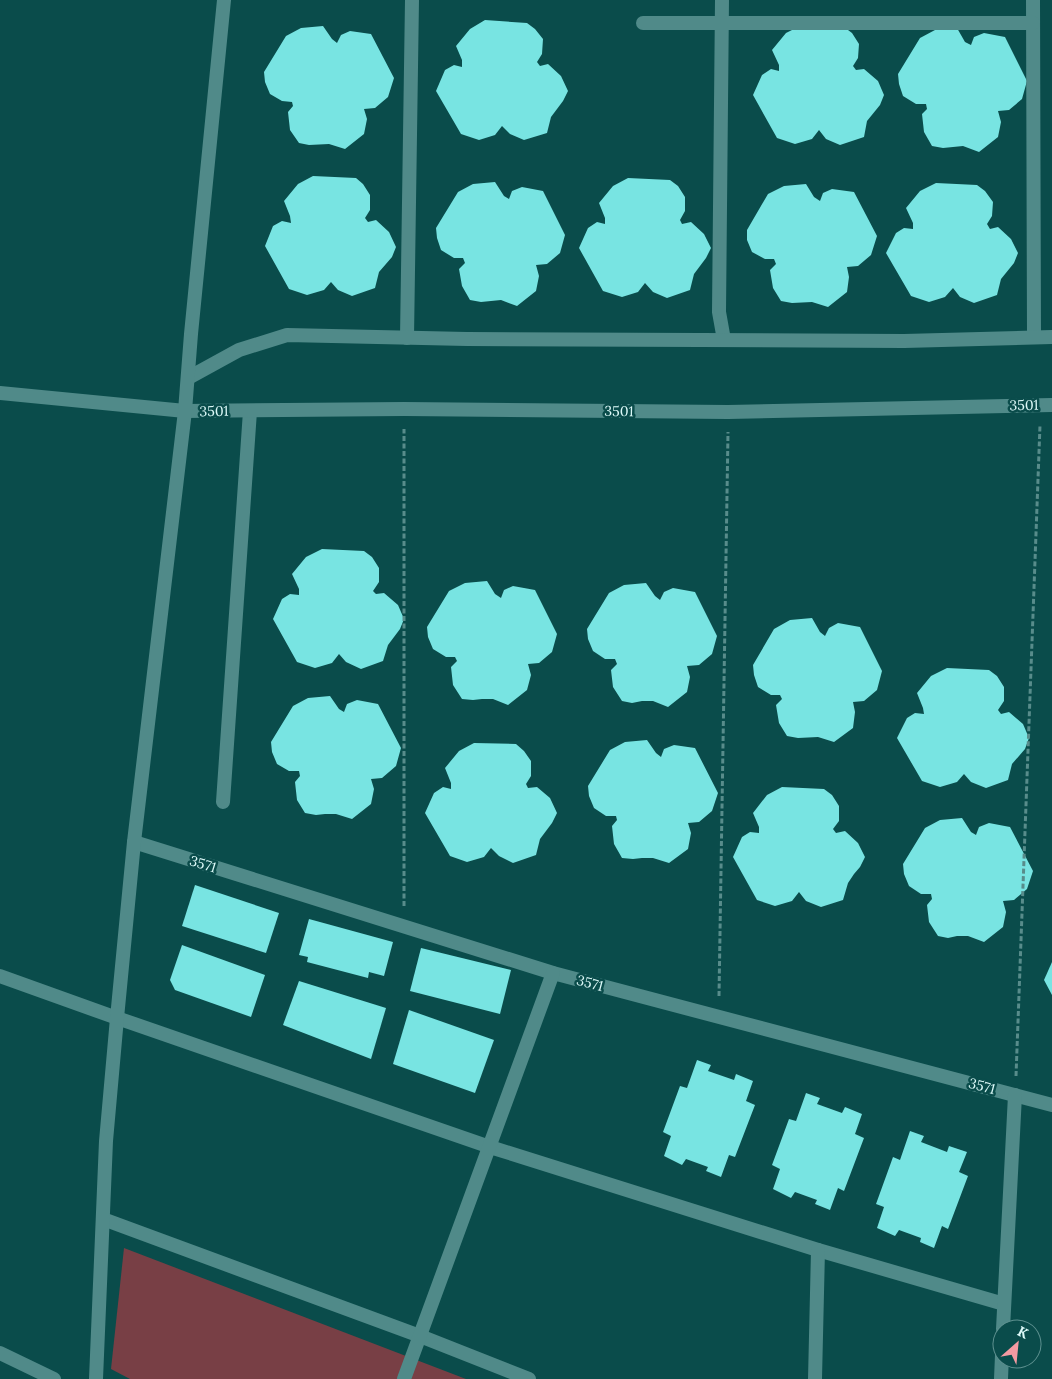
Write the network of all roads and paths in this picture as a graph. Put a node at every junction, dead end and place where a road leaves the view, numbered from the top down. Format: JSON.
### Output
{"nodes":[{"id":1,"x":224,"y":0,"type":"edge"},
{"id":2,"x":412,"y":0,"type":"edge"},
{"id":3,"x":722,"y":0,"type":"edge"},
{"id":4,"x":1033,"y":0,"type":"edge"},
{"id":5,"x":722,"y":22,"type":"junction"},
{"id":6,"x":643,"y":23,"type":"dead end"},
{"id":7,"x":1033,"y":23,"type":"junction"},
{"id":8,"x":1034,"y":337,"type":"junction"},
{"id":9,"x":1052,"y":337,"type":"edge"},
{"id":10,"x":407,"y":338,"type":"junction"},
{"id":11,"x":724,"y":340,"type":"junction"},
{"id":12,"x":188,"y":378,"type":"junction"},
{"id":13,"x":0,"y":393,"type":"edge"},
{"id":14,"x":1046,"y":405,"type":"edge"},
{"id":15,"x":404,"y":409,"type":"junction"},
{"id":16,"x":185,"y":411,"type":"junction"},
{"id":17,"x":250,"y":411,"type":"junction"},
{"id":18,"x":728,"y":412,"type":"junction"},
{"id":19,"x":223,"y":802,"type":"dead end"},
{"id":20,"x":134,"y":842,"type":"junction"},
{"id":21,"x":404,"y":926,"type":"junction"},
{"id":22,"x":553,"y":973,"type":"junction"},
{"id":23,"x":0,"y":976,"type":"edge"},
{"id":24,"x":719,"y":1017,"type":"junction"},
{"id":25,"x":117,"y":1018,"type":"junction"},
{"id":26,"x":1015,"y":1095,"type":"junction"},
{"id":27,"x":1052,"y":1105,"type":"edge"},
{"id":28,"x":490,"y":1147,"type":"junction"},
{"id":29,"x":103,"y":1219,"type":"junction"},
{"id":30,"x":818,"y":1250,"type":"junction"},
{"id":31,"x":1004,"y":1304,"type":"junction"},
{"id":32,"x":1003,"y":1319,"type":"edge"},
{"id":33,"x":420,"y":1336,"type":"junction"},
{"id":34,"x":0,"y":1352,"type":"edge"},
{"id":35,"x":54,"y":1379,"type":"edge"},
{"id":36,"x":96,"y":1379,"type":"edge"},
{"id":37,"x":404,"y":1379,"type":"edge"},
{"id":38,"x":529,"y":1379,"type":"edge"},
{"id":39,"x":815,"y":1379,"type":"edge"}],
"edges":[{"from":1,"to":12,"type":"street"},
{"from":2,"to":10,"type":"street"},
{"from":3,"to":5,"type":"street"},
{"from":4,"to":7,"type":"street"},
{"from":5,"to":6,"type":"street"},
{"from":5,"to":7,"type":"street"},
{"from":5,"to":11,"type":"street"},
{"from":7,"to":8,"type":"street"},
{"from":8,"to":9,"type":"street"},
{"from":8,"to":11,"type":"street"},
{"from":10,"to":11,"type":"street"},
{"from":10,"to":12,"type":"street"},
{"from":12,"to":16,"type":"street"},
{"from":13,"to":16,"type":"street","name":"3501"},
{"from":14,"to":18,"type":"street","name":"3501"},
{"from":14,"to":26,"type":"path"},
{"from":15,"to":17,"type":"street","name":"3501"},
{"from":15,"to":18,"type":"street","name":"3501"},
{"from":15,"to":21,"type":"path"},
{"from":16,"to":17,"type":"street","name":"3501"},
{"from":16,"to":20,"type":"street"},
{"from":17,"to":19,"type":"street"},
{"from":18,"to":24,"type":"path"},
{"from":20,"to":21,"type":"street","name":"3571"},
{"from":20,"to":25,"type":"street"},
{"from":21,"to":22,"type":"street","name":"3571"},
{"from":22,"to":24,"type":"street","name":"3571"},
{"from":22,"to":28,"type":"street"},
{"from":23,"to":25,"type":"street"},
{"from":24,"to":26,"type":"street","name":"3571"},
{"from":25,"to":28,"type":"street"},
{"from":25,"to":29,"type":"street"},
{"from":26,"to":27,"type":"street","name":"3571"},
{"from":26,"to":31,"type":"street"},
{"from":28,"to":30,"type":"street"},
{"from":28,"to":33,"type":"street"},
{"from":29,"to":33,"type":"street"},
{"from":29,"to":36,"type":"street"},
{"from":30,"to":31,"type":"street"},
{"from":30,"to":39,"type":"street"},
{"from":31,"to":32,"type":"street"},
{"from":33,"to":37,"type":"street"},
{"from":33,"to":38,"type":"street"},
{"from":34,"to":35,"type":"street"}]}
